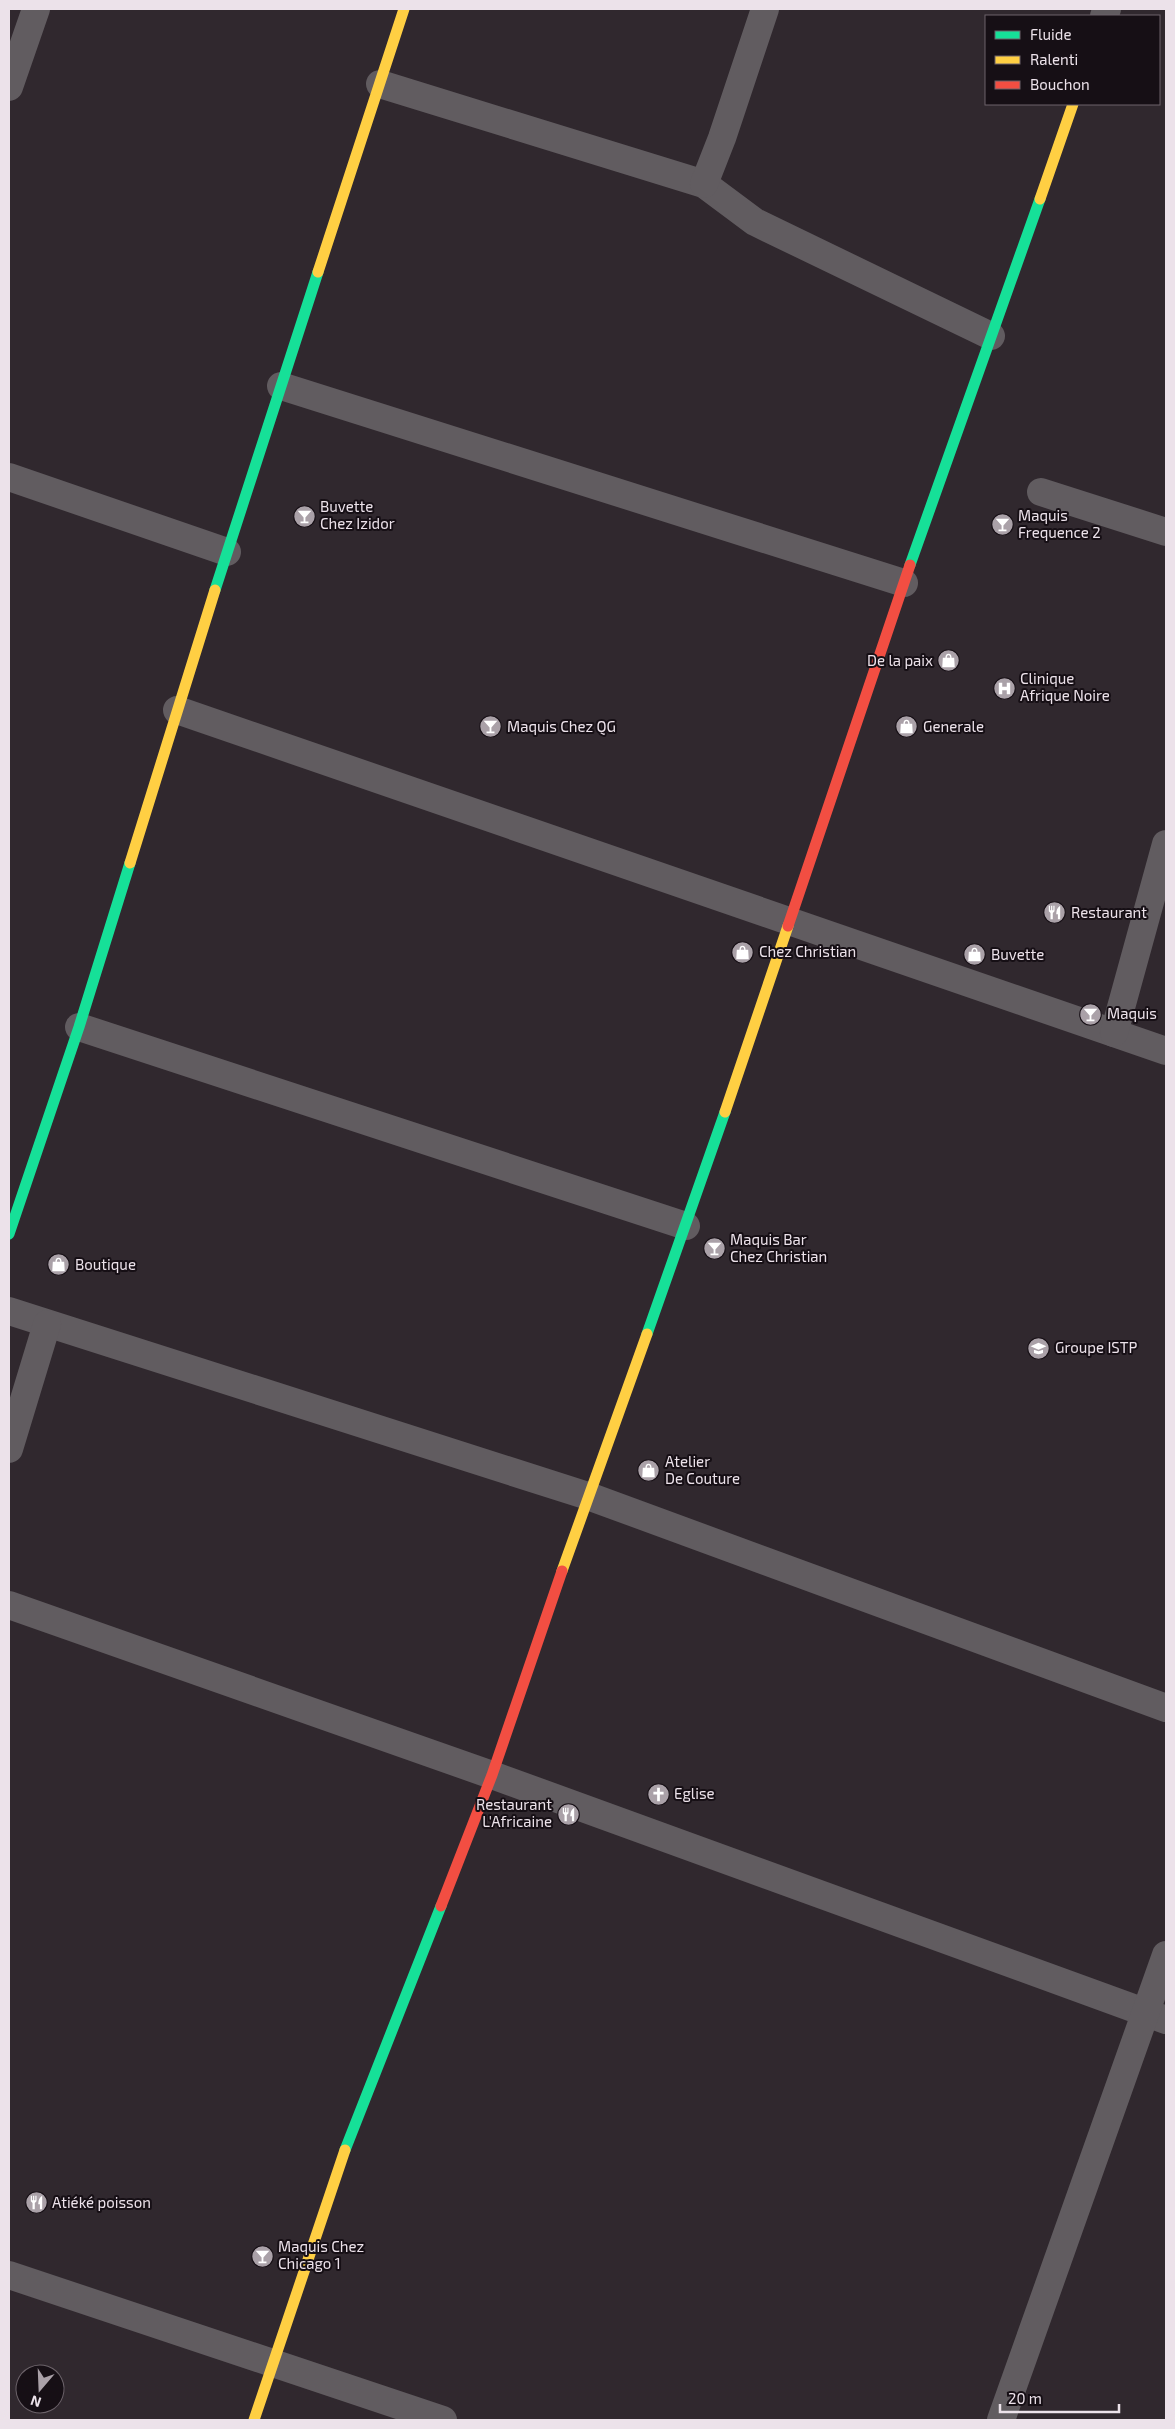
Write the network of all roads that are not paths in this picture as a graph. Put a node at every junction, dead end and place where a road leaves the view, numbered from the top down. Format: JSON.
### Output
{"nodes":[{"id":1,"x":36,"y":9,"type":"edge"},
{"id":2,"x":404,"y":9,"type":"edge"},
{"id":3,"x":765,"y":9,"type":"edge"},
{"id":4,"x":380,"y":84,"type":"junction"},
{"id":5,"x":9,"y":87,"type":"edge"},
{"id":6,"x":1073,"y":105,"type":"edge"},
{"id":7,"x":704,"y":184,"type":"junction"},
{"id":8,"x":991,"y":336,"type":"junction"},
{"id":9,"x":281,"y":386,"type":"junction"},
{"id":10,"x":9,"y":477,"type":"edge"},
{"id":11,"x":1041,"y":492,"type":"dead end"},
{"id":12,"x":1166,"y":532,"type":"edge"},
{"id":13,"x":226,"y":552,"type":"junction"},
{"id":14,"x":904,"y":583,"type":"junction"},
{"id":15,"x":177,"y":710,"type":"junction"},
{"id":16,"x":1166,"y":844,"type":"edge"},
{"id":17,"x":788,"y":921,"type":"junction"},
{"id":18,"x":79,"y":1027,"type":"junction"},
{"id":19,"x":1114,"y":1033,"type":"junction"},
{"id":20,"x":1166,"y":1051,"type":"edge"},
{"id":21,"x":686,"y":1226,"type":"junction"},
{"id":22,"x":9,"y":1234,"type":"edge"},
{"id":23,"x":9,"y":1311,"type":"edge"},
{"id":24,"x":47,"y":1324,"type":"junction"},
{"id":25,"x":9,"y":1449,"type":"edge"},
{"id":26,"x":588,"y":1496,"type":"junction"},
{"id":27,"x":9,"y":1605,"type":"edge"},
{"id":28,"x":1166,"y":1708,"type":"edge"},
{"id":29,"x":492,"y":1776,"type":"junction"},
{"id":30,"x":1166,"y":1955,"type":"edge"},
{"id":31,"x":1156,"y":2016,"type":"edge"},
{"id":32,"x":9,"y":2275,"type":"edge"},
{"id":33,"x":275,"y":2362,"type":"junction"},
{"id":34,"x":254,"y":2420,"type":"edge"},
{"id":35,"x":443,"y":2420,"type":"edge"},
{"id":36,"x":1001,"y":2420,"type":"edge"}],
"edges":[{"from":1,"to":5,"type":"street"},
{"from":2,"to":4,"type":"street"},
{"from":3,"to":7,"type":"street"},
{"from":4,"to":7,"type":"street"},
{"from":4,"to":9,"type":"street"},
{"from":6,"to":8,"type":"street"},
{"from":7,"to":8,"type":"street"},
{"from":8,"to":14,"type":"street"},
{"from":9,"to":13,"type":"street"},
{"from":9,"to":14,"type":"street"},
{"from":10,"to":13,"type":"street"},
{"from":11,"to":12,"type":"street"},
{"from":13,"to":15,"type":"street"},
{"from":14,"to":17,"type":"street"},
{"from":15,"to":17,"type":"street"},
{"from":15,"to":18,"type":"street"},
{"from":16,"to":19,"type":"street"},
{"from":17,"to":19,"type":"street"},
{"from":17,"to":21,"type":"street"},
{"from":18,"to":21,"type":"street"},
{"from":18,"to":22,"type":"street"},
{"from":19,"to":20,"type":"street"},
{"from":21,"to":26,"type":"street"},
{"from":23,"to":24,"type":"street"},
{"from":24,"to":25,"type":"street"},
{"from":24,"to":26,"type":"street"},
{"from":26,"to":28,"type":"street"},
{"from":26,"to":29,"type":"street"},
{"from":27,"to":29,"type":"street"},
{"from":29,"to":31,"type":"street"},
{"from":29,"to":33,"type":"street"},
{"from":30,"to":31,"type":"street"},
{"from":31,"to":36,"type":"street"},
{"from":32,"to":33,"type":"street"},
{"from":33,"to":34,"type":"street"},
{"from":33,"to":35,"type":"street"}]}
